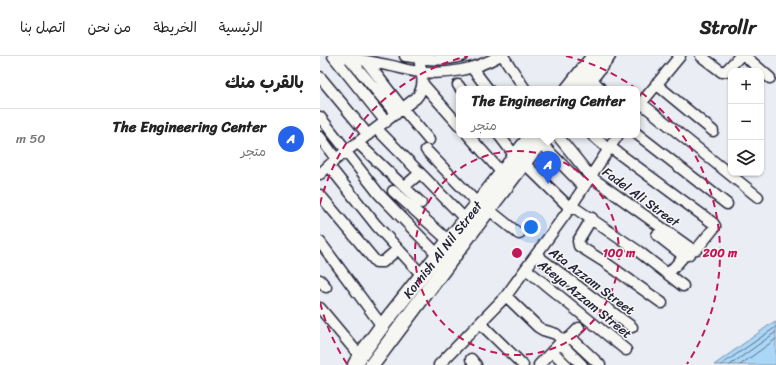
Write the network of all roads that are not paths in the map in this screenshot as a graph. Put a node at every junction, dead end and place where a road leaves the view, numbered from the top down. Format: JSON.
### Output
{"nodes":[{"id":1,"x":341,"y":56,"type":"edge"},
{"id":2,"x":405,"y":56,"type":"edge"},
{"id":3,"x":462,"y":56,"type":"edge"},
{"id":4,"x":499,"y":56,"type":"edge"},
{"id":5,"x":503,"y":56,"type":"edge"},
{"id":6,"x":594,"y":56,"type":"edge"},
{"id":7,"x":608,"y":56,"type":"edge"},
{"id":8,"x":680,"y":56,"type":"edge"},
{"id":9,"x":701,"y":56,"type":"edge"},
{"id":10,"x":740,"y":56,"type":"edge"},
{"id":11,"x":745,"y":56,"type":"edge"},
{"id":12,"x":419,"y":58,"type":"junction"},
{"id":13,"x":445,"y":58,"type":"edge"},
{"id":14,"x":366,"y":61,"type":"junction"},
{"id":15,"x":472,"y":68,"type":"junction"},
{"id":16,"x":421,"y":72,"type":"junction"},
{"id":17,"x":320,"y":77,"type":"edge"},
{"id":18,"x":591,"y":78,"type":"junction"},
{"id":19,"x":770,"y":78,"type":"dead end"},
{"id":20,"x":423,"y":84,"type":"junction"},
{"id":21,"x":656,"y":84,"type":"junction"},
{"id":22,"x":486,"y":86,"type":"edge"},
{"id":23,"x":523,"y":86,"type":"edge"},
{"id":24,"x":570,"y":86,"type":"edge"},
{"id":25,"x":584,"y":86,"type":"edge"},
{"id":26,"x":599,"y":86,"type":"edge"},
{"id":27,"x":640,"y":105,"type":"edge"},
{"id":28,"x":640,"y":107,"type":"edge"},
{"id":29,"x":399,"y":111,"type":"junction"},
{"id":30,"x":320,"y":117,"type":"edge"},
{"id":31,"x":386,"y":122,"type":"junction"},
{"id":32,"x":456,"y":122,"type":"edge"},
{"id":33,"x":377,"y":129,"type":"junction"},
{"id":34,"x":714,"y":131,"type":"dead end"},
{"id":35,"x":368,"y":135,"type":"junction"},
{"id":36,"x":640,"y":136,"type":"edge"},
{"id":37,"x":320,"y":137,"type":"edge"},
{"id":38,"x":471,"y":138,"type":"edge"},
{"id":39,"x":502,"y":138,"type":"edge"},
{"id":40,"x":533,"y":138,"type":"edge"},
{"id":41,"x":559,"y":138,"type":"edge"},
{"id":42,"x":596,"y":138,"type":"edge"},
{"id":43,"x":616,"y":138,"type":"edge"},
{"id":44,"x":358,"y":143,"type":"junction"},
{"id":45,"x":610,"y":148,"type":"junction"},
{"id":46,"x":347,"y":151,"type":"junction"},
{"id":47,"x":520,"y":159,"type":"junction"},
{"id":48,"x":333,"y":163,"type":"junction"},
{"id":49,"x":420,"y":173,"type":"junction"},
{"id":50,"x":502,"y":173,"type":"junction"},
{"id":51,"x":320,"y":174,"type":"edge"},
{"id":52,"x":591,"y":177,"type":"junction"},
{"id":53,"x":404,"y":187,"type":"junction"},
{"id":54,"x":584,"y":187,"type":"junction"},
{"id":55,"x":393,"y":191,"type":"dead end"},
{"id":56,"x":320,"y":195,"type":"edge"},
{"id":57,"x":758,"y":197,"type":"dead end"},
{"id":58,"x":421,"y":203,"type":"dead end"},
{"id":59,"x":486,"y":203,"type":"junction"},
{"id":60,"x":727,"y":204,"type":"dead end"},
{"id":61,"x":571,"y":207,"type":"junction"},
{"id":62,"x":592,"y":218,"type":"junction"},
{"id":63,"x":466,"y":220,"type":"junction"},
{"id":64,"x":519,"y":234,"type":"dead end"},
{"id":65,"x":657,"y":235,"type":"dead end"},
{"id":66,"x":449,"y":241,"type":"junction"},
{"id":67,"x":320,"y":242,"type":"edge"},
{"id":68,"x":398,"y":249,"type":"junction"},
{"id":69,"x":693,"y":250,"type":"junction"},
{"id":70,"x":536,"y":255,"type":"junction"},
{"id":71,"x":438,"y":256,"type":"junction"},
{"id":72,"x":684,"y":256,"type":"junction"},
{"id":73,"x":526,"y":268,"type":"junction"},
{"id":74,"x":668,"y":274,"type":"junction"},
{"id":75,"x":422,"y":275,"type":"junction"},
{"id":76,"x":683,"y":286,"type":"dead end"},
{"id":77,"x":506,"y":296,"type":"junction"},
{"id":78,"x":662,"y":304,"type":"dead end"},
{"id":79,"x":320,"y":308,"type":"edge"},
{"id":80,"x":480,"y":323,"type":"junction"},
{"id":81,"x":382,"y":326,"type":"junction"},
{"id":82,"x":632,"y":327,"type":"dead end"},
{"id":83,"x":579,"y":328,"type":"dead end"},
{"id":84,"x":564,"y":340,"type":"junction"},
{"id":85,"x":626,"y":350,"type":"dead end"},
{"id":86,"x":552,"y":351,"type":"junction"},
{"id":87,"x":357,"y":360,"type":"edge"},
{"id":88,"x":372,"y":365,"type":"edge"},
{"id":89,"x":439,"y":365,"type":"edge"},
{"id":90,"x":523,"y":365,"type":"edge"},
{"id":91,"x":539,"y":365,"type":"edge"},
{"id":92,"x":566,"y":365,"type":"edge"},
{"id":93,"x":582,"y":365,"type":"edge"},
{"id":94,"x":600,"y":365,"type":"edge"}],
"edges":[{"from":1,"to":14,"type":"street"},
{"from":1,"to":29,"type":"street"},
{"from":1,"to":31,"type":"street"},
{"from":2,"to":12,"type":"street"},
{"from":3,"to":13,"type":"street"},
{"from":4,"to":15,"type":"street"},
{"from":5,"to":23,"type":"street"},
{"from":6,"to":24,"type":"highway"},
{"from":7,"to":18,"type":"highway"},
{"from":8,"to":21,"type":"street"},
{"from":9,"to":10,"type":"street"},
{"from":11,"to":19,"type":"street"},
{"from":12,"to":13,"type":"street"},
{"from":12,"to":16,"type":"street"},
{"from":14,"to":16,"type":"street"},
{"from":14,"to":29,"type":"street"},
{"from":15,"to":16,"type":"street"},
{"from":15,"to":22,"type":"street"},
{"from":16,"to":20,"type":"street"},
{"from":17,"to":35,"type":"street"},
{"from":18,"to":25,"type":"highway"},
{"from":18,"to":26,"type":"street"},
{"from":20,"to":29,"type":"street"},
{"from":20,"to":32,"type":"street"},
{"from":21,"to":27,"type":"street"},
{"from":21,"to":34,"type":"street"},
{"from":28,"to":57,"type":"street"},
{"from":29,"to":31,"type":"street"},
{"from":29,"to":59,"type":"street"},
{"from":30,"to":46,"type":"street"},
{"from":31,"to":33,"type":"street"},
{"from":33,"to":35,"type":"street"},
{"from":33,"to":49,"type":"street"},
{"from":35,"to":44,"type":"street"},
{"from":36,"to":60,"type":"street"},
{"from":37,"to":48,"type":"street"},
{"from":38,"to":50,"type":"street"},
{"from":39,"to":47,"type":"street"},
{"from":40,"to":47,"type":"highway","name":"Kornish Al Nil Street"},
{"from":40,"to":54,"type":"street"},
{"from":41,"to":52,"type":"street","name":"Fadel Ali Street"},
{"from":42,"to":45,"type":"street"},
{"from":43,"to":45,"type":"street"},
{"from":44,"to":46,"type":"street"},
{"from":44,"to":53,"type":"street"},
{"from":45,"to":52,"type":"street"},
{"from":45,"to":69,"type":"street"},
{"from":46,"to":48,"type":"street"},
{"from":46,"to":71,"type":"street"},
{"from":47,"to":50,"type":"highway","name":"Kornish Al Nil Street"},
{"from":47,"to":59,"type":"highway","name":"Kornish Al Nil Street"},
{"from":47,"to":61,"type":"street"},
{"from":48,"to":51,"type":"street"},
{"from":48,"to":68,"type":"street"},
{"from":49,"to":53,"type":"street"},
{"from":49,"to":63,"type":"street"},
{"from":50,"to":59,"type":"highway","name":"Kornish Al Nil Street"},
{"from":52,"to":54,"type":"street"},
{"from":52,"to":69,"type":"street","name":"Fadel Ali Street"},
{"from":53,"to":58,"type":"street"},
{"from":54,"to":61,"type":"street"},
{"from":55,"to":66,"type":"street"},
{"from":56,"to":68,"type":"street"},
{"from":59,"to":63,"type":"highway","name":"Kornish Al Nil Street"},
{"from":59,"to":64,"type":"street"},
{"from":59,"to":88,"type":"highway","name":"Kornish Al Nil Street"},
{"from":61,"to":62,"type":"street"},
{"from":61,"to":70,"type":"street"},
{"from":62,"to":74,"type":"street"},
{"from":62,"to":78,"type":"street"},
{"from":63,"to":66,"type":"highway","name":"Kornish Al Nil Street"},
{"from":65,"to":72,"type":"street"},
{"from":66,"to":71,"type":"highway","name":"Kornish Al Nil Street"},
{"from":67,"to":81,"type":"street"},
{"from":68,"to":75,"type":"street"},
{"from":69,"to":72,"type":"street"},
{"from":70,"to":73,"type":"street"},
{"from":70,"to":82,"type":"street","name":"Ata Azzam Street"},
{"from":71,"to":75,"type":"highway","name":"Kornish Al Nil Street"},
{"from":72,"to":74,"type":"street"},
{"from":73,"to":77,"type":"street"},
{"from":73,"to":85,"type":"street","name":"Ateya Azzam Street"},
{"from":74,"to":76,"type":"street"},
{"from":75,"to":81,"type":"highway","name":"Kornish Al Nil Street"},
{"from":77,"to":80,"type":"street"},
{"from":77,"to":84,"type":"street"},
{"from":79,"to":87,"type":"street"},
{"from":80,"to":89,"type":"street"},
{"from":80,"to":90,"type":"street"},
{"from":81,"to":87,"type":"highway","name":"Kornish Al Nil Street"},
{"from":83,"to":84,"type":"street"},
{"from":84,"to":86,"type":"street"},
{"from":84,"to":93,"type":"street"},
{"from":84,"to":94,"type":"street"},
{"from":86,"to":91,"type":"street"},
{"from":86,"to":92,"type":"street"}]}
